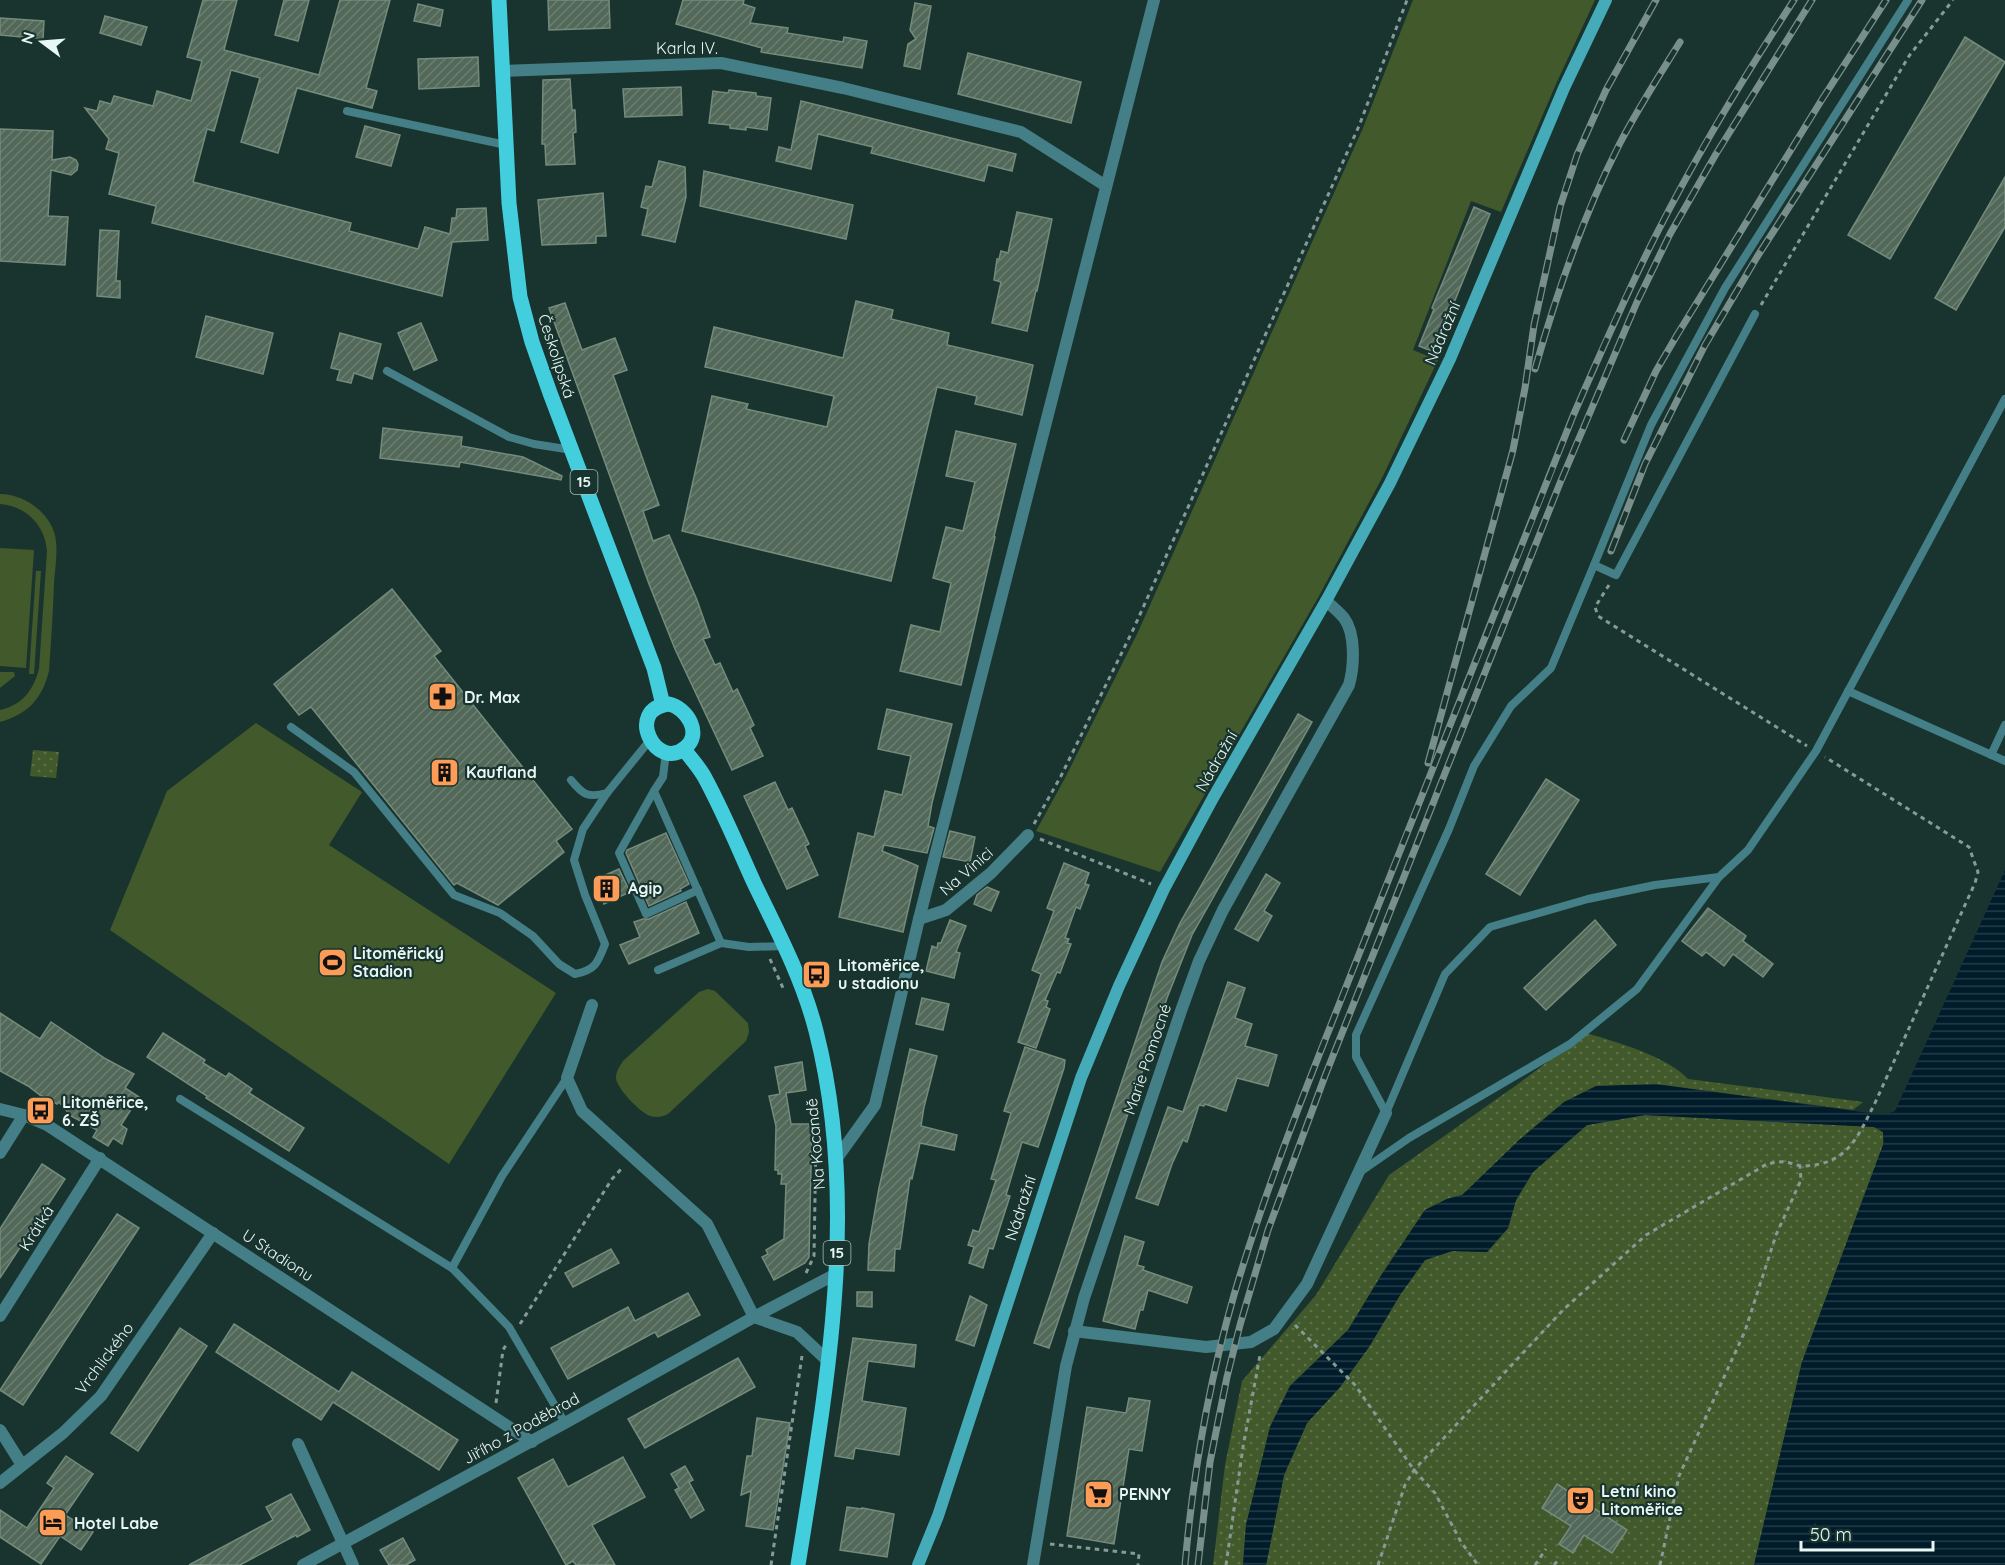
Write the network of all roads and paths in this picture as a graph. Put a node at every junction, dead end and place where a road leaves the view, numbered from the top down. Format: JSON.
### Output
{"nodes":[{"id":1,"x":499,"y":0,"type":"edge"},
{"id":2,"x":1154,"y":0,"type":"edge"},
{"id":3,"x":1407,"y":0,"type":"edge"},
{"id":4,"x":1606,"y":0,"type":"edge"},
{"id":5,"x":1908,"y":0,"type":"edge"},
{"id":6,"x":1953,"y":0,"type":"edge"},
{"id":7,"x":502,"y":71,"type":"junction"},
{"id":8,"x":347,"y":111,"type":"dead end"},
{"id":9,"x":506,"y":145,"type":"junction"},
{"id":10,"x":1106,"y":186,"type":"junction"},
{"id":11,"x":1755,"y":314,"type":"joint"},
{"id":12,"x":387,"y":371,"type":"dead end"},
{"id":13,"x":2005,"y":399,"type":"edge"},
{"id":14,"x":572,"y":450,"type":"junction"},
{"id":15,"x":1594,"y":565,"type":"junction"},
{"id":16,"x":1616,"y":575,"type":"junction"},
{"id":17,"x":1326,"y":601,"type":"junction"},
{"id":18,"x":1848,"y":691,"type":"junction"},
{"id":19,"x":663,"y":705,"type":"junction"},
{"id":20,"x":2005,"y":725,"type":"edge"},
{"id":21,"x":291,"y":728,"type":"dead end"},
{"id":22,"x":650,"y":740,"type":"junction"},
{"id":23,"x":684,"y":749,"type":"junction"},
{"id":24,"x":1816,"y":751,"type":"junction"},
{"id":25,"x":666,"y":752,"type":"junction"},
{"id":26,"x":1991,"y":755,"type":"junction"},
{"id":27,"x":2005,"y":761,"type":"edge"},
{"id":28,"x":571,"y":780,"type":"dead end"},
{"id":29,"x":654,"y":791,"type":"junction"},
{"id":30,"x":607,"y":793,"type":"junction"},
{"id":31,"x":1028,"y":835,"type":"junction"},
{"id":32,"x":1719,"y":877,"type":"junction"},
{"id":33,"x":1164,"y":889,"type":"junction"},
{"id":34,"x":698,"y":890,"type":"junction"},
{"id":35,"x":919,"y":919,"type":"junction"},
{"id":36,"x":722,"y":944,"type":"junction"},
{"id":37,"x":765,"y":946,"type":"junction"},
{"id":38,"x":784,"y":946,"type":"junction"},
{"id":39,"x":658,"y":970,"type":"dead end"},
{"id":40,"x":786,"y":996,"type":"dead end"},
{"id":41,"x":592,"y":1005,"type":"dead end"},
{"id":42,"x":567,"y":1078,"type":"junction"},
{"id":43,"x":180,"y":1099,"type":"dead end"},
{"id":44,"x":0,"y":1109,"type":"edge"},
{"id":45,"x":1386,"y":1113,"type":"junction"},
{"id":46,"x":24,"y":1115,"type":"junction"},
{"id":47,"x":816,"y":1132,"type":"dead end"},
{"id":48,"x":0,"y":1153,"type":"edge"},
{"id":49,"x":632,"y":1156,"type":"junction"},
{"id":50,"x":100,"y":1158,"type":"junction"},
{"id":51,"x":837,"y":1158,"type":"junction"},
{"id":52,"x":1800,"y":1166,"type":"junction"},
{"id":53,"x":1360,"y":1172,"type":"junction"},
{"id":54,"x":213,"y":1233,"type":"junction"},
{"id":55,"x":452,"y":1268,"type":"junction"},
{"id":56,"x":836,"y":1274,"type":"junction"},
{"id":57,"x":802,"y":1293,"type":"junction"},
{"id":58,"x":1285,"y":1315,"type":"junction"},
{"id":59,"x":0,"y":1316,"type":"edge"},
{"id":60,"x":754,"y":1317,"type":"junction"},
{"id":61,"x":1074,"y":1331,"type":"junction"},
{"id":62,"x":797,"y":1332,"type":"junction"},
{"id":63,"x":513,"y":1334,"type":"junction"},
{"id":64,"x":1263,"y":1336,"type":"junction"},
{"id":65,"x":829,"y":1362,"type":"junction"},
{"id":66,"x":491,"y":1415,"type":"junction"},
{"id":67,"x":565,"y":1424,"type":"junction"},
{"id":68,"x":0,"y":1430,"type":"edge"},
{"id":69,"x":532,"y":1442,"type":"junction"},
{"id":70,"x":298,"y":1444,"type":"dead end"},
{"id":71,"x":22,"y":1465,"type":"junction"},
{"id":72,"x":1414,"y":1470,"type":"junction"},
{"id":73,"x":0,"y":1483,"type":"edge"},
{"id":74,"x":1036,"y":1542,"type":"junction"},
{"id":75,"x":343,"y":1545,"type":"junction"},
{"id":76,"x":1546,"y":1549,"type":"dead end"},
{"id":77,"x":1560,"y":1558,"type":"dead end"},
{"id":78,"x":303,"y":1565,"type":"edge"},
{"id":79,"x":353,"y":1565,"type":"edge"},
{"id":80,"x":771,"y":1565,"type":"edge"},
{"id":81,"x":798,"y":1565,"type":"edge"},
{"id":82,"x":918,"y":1565,"type":"edge"},
{"id":83,"x":1033,"y":1565,"type":"edge"},
{"id":84,"x":1138,"y":1565,"type":"edge"},
{"id":85,"x":1226,"y":1565,"type":"edge"},
{"id":86,"x":1378,"y":1565,"type":"edge"},
{"id":87,"x":1478,"y":1565,"type":"edge"},
{"id":88,"x":1535,"y":1565,"type":"edge"},
{"id":89,"x":1554,"y":1565,"type":"edge"},
{"id":90,"x":1660,"y":1565,"type":"edge"}],
"edges":[{"from":1,"to":7,"type":"main road","name":"Českolipská","number":"15"},
{"from":2,"to":10,"type":"street"},
{"from":3,"to":31,"type":"path"},
{"from":4,"to":17,"type":"main road","name":"Nádražní"},
{"from":5,"to":15,"type":"lane"},
{"from":6,"to":11,"type":"path"},
{"from":7,"to":9,"type":"main road","name":"Českolipská","number":"15"},
{"from":7,"to":10,"type":"street","name":"Karla IV."},
{"from":8,"to":9,"type":"lane"},
{"from":9,"to":14,"type":"main road","name":"Českolipská","number":"15"},
{"from":10,"to":35,"type":"street"},
{"from":11,"to":16,"type":"lane"},
{"from":12,"to":14,"type":"lane"},
{"from":13,"to":18,"type":"lane"},
{"from":14,"to":19,"type":"main road","name":"Českolipská","number":"15"},
{"from":15,"to":16,"type":"lane"},
{"from":15,"to":45,"type":"lane"},
{"from":16,"to":24,"type":"path"},
{"from":17,"to":33,"type":"main road","name":"Nádražní"},
{"from":17,"to":61,"type":"street","name":"Marie Pomocné"},
{"from":18,"to":24,"type":"lane"},
{"from":18,"to":26,"type":"lane"},
{"from":19,"to":22,"type":"main road"},
{"from":19,"to":23,"type":"main road"},
{"from":20,"to":26,"type":"lane"},
{"from":21,"to":30,"type":"lane"},
{"from":22,"to":25,"type":"main road"},
{"from":22,"to":30,"type":"lane"},
{"from":23,"to":25,"type":"main road"},
{"from":23,"to":38,"type":"main road","name":"Na Kocandě","number":"15"},
{"from":24,"to":32,"type":"lane"},
{"from":24,"to":52,"type":"path"},
{"from":25,"to":29,"type":"lane"},
{"from":26,"to":27,"type":"lane"},
{"from":28,"to":30,"type":"lane"},
{"from":29,"to":34,"type":"lane"},
{"from":29,"to":34,"type":"lane"},
{"from":31,"to":33,"type":"path"},
{"from":31,"to":35,"type":"street","name":"Na Vinici"},
{"from":32,"to":45,"type":"lane"},
{"from":32,"to":53,"type":"lane"},
{"from":33,"to":82,"type":"main road","name":"Nádražní"},
{"from":34,"to":36,"type":"lane"},
{"from":35,"to":51,"type":"street"},
{"from":36,"to":37,"type":"lane"},
{"from":36,"to":39,"type":"lane"},
{"from":37,"to":38,"type":"lane"},
{"from":37,"to":40,"type":"path"},
{"from":38,"to":51,"type":"main road","name":"Na Kocandě","number":"15"},
{"from":41,"to":42,"type":"street"},
{"from":42,"to":49,"type":"street"},
{"from":42,"to":55,"type":"lane"},
{"from":43,"to":55,"type":"lane"},
{"from":44,"to":46,"type":"street","name":"U Stadionu"},
{"from":45,"to":53,"type":"street"},
{"from":46,"to":48,"type":"street"},
{"from":46,"to":50,"type":"street","name":"U Stadionu"},
{"from":47,"to":57,"type":"path"},
{"from":49,"to":60,"type":"street"},
{"from":49,"to":63,"type":"path"},
{"from":50,"to":54,"type":"street","name":"U Stadionu"},
{"from":50,"to":59,"type":"street","name":"Krátká"},
{"from":51,"to":56,"type":"main road","name":"Na Kocandě","number":"15"},
{"from":52,"to":72,"type":"path"},
{"from":52,"to":90,"type":"path"},
{"from":53,"to":58,"type":"street"},
{"from":54,"to":66,"type":"street","name":"U Stadionu"},
{"from":54,"to":71,"type":"street","name":"Vrchlického"},
{"from":55,"to":63,"type":"lane"},
{"from":56,"to":57,"type":"street","name":"Jiřího z Poděbrad"},
{"from":56,"to":65,"type":"main road","name":"Na Kocandě","number":"15"},
{"from":57,"to":60,"type":"street","name":"Jiřího z Poděbrad"},
{"from":58,"to":64,"type":"street"},
{"from":58,"to":72,"type":"path"},
{"from":60,"to":62,"type":"street"},
{"from":60,"to":67,"type":"street","name":"Jiřího z Poděbrad"},
{"from":61,"to":64,"type":"street"},
{"from":61,"to":74,"type":"street","name":"Marie Pomocné"},
{"from":62,"to":65,"type":"street"},
{"from":62,"to":80,"type":"path"},
{"from":63,"to":66,"type":"path"},
{"from":63,"to":67,"type":"lane"},
{"from":64,"to":85,"type":"path"},
{"from":65,"to":81,"type":"main road","name":"Na Kocandě","number":"15"},
{"from":66,"to":69,"type":"street","name":"U Stadionu"},
{"from":67,"to":69,"type":"street","name":"Jiřího z Poděbrad"},
{"from":68,"to":71,"type":"street"},
{"from":69,"to":75,"type":"street","name":"Jiřího z Poděbrad"},
{"from":70,"to":75,"type":"street"},
{"from":71,"to":73,"type":"street","name":"Vrchlického"},
{"from":72,"to":86,"type":"path"},
{"from":72,"to":87,"type":"path"},
{"from":74,"to":83,"type":"street","name":"Marie Pomocné"},
{"from":74,"to":84,"type":"path"},
{"from":75,"to":78,"type":"street","name":"Jiřího z Poděbrad"},
{"from":75,"to":79,"type":"street"},
{"from":76,"to":88,"type":"path"},
{"from":77,"to":89,"type":"path"}]}
